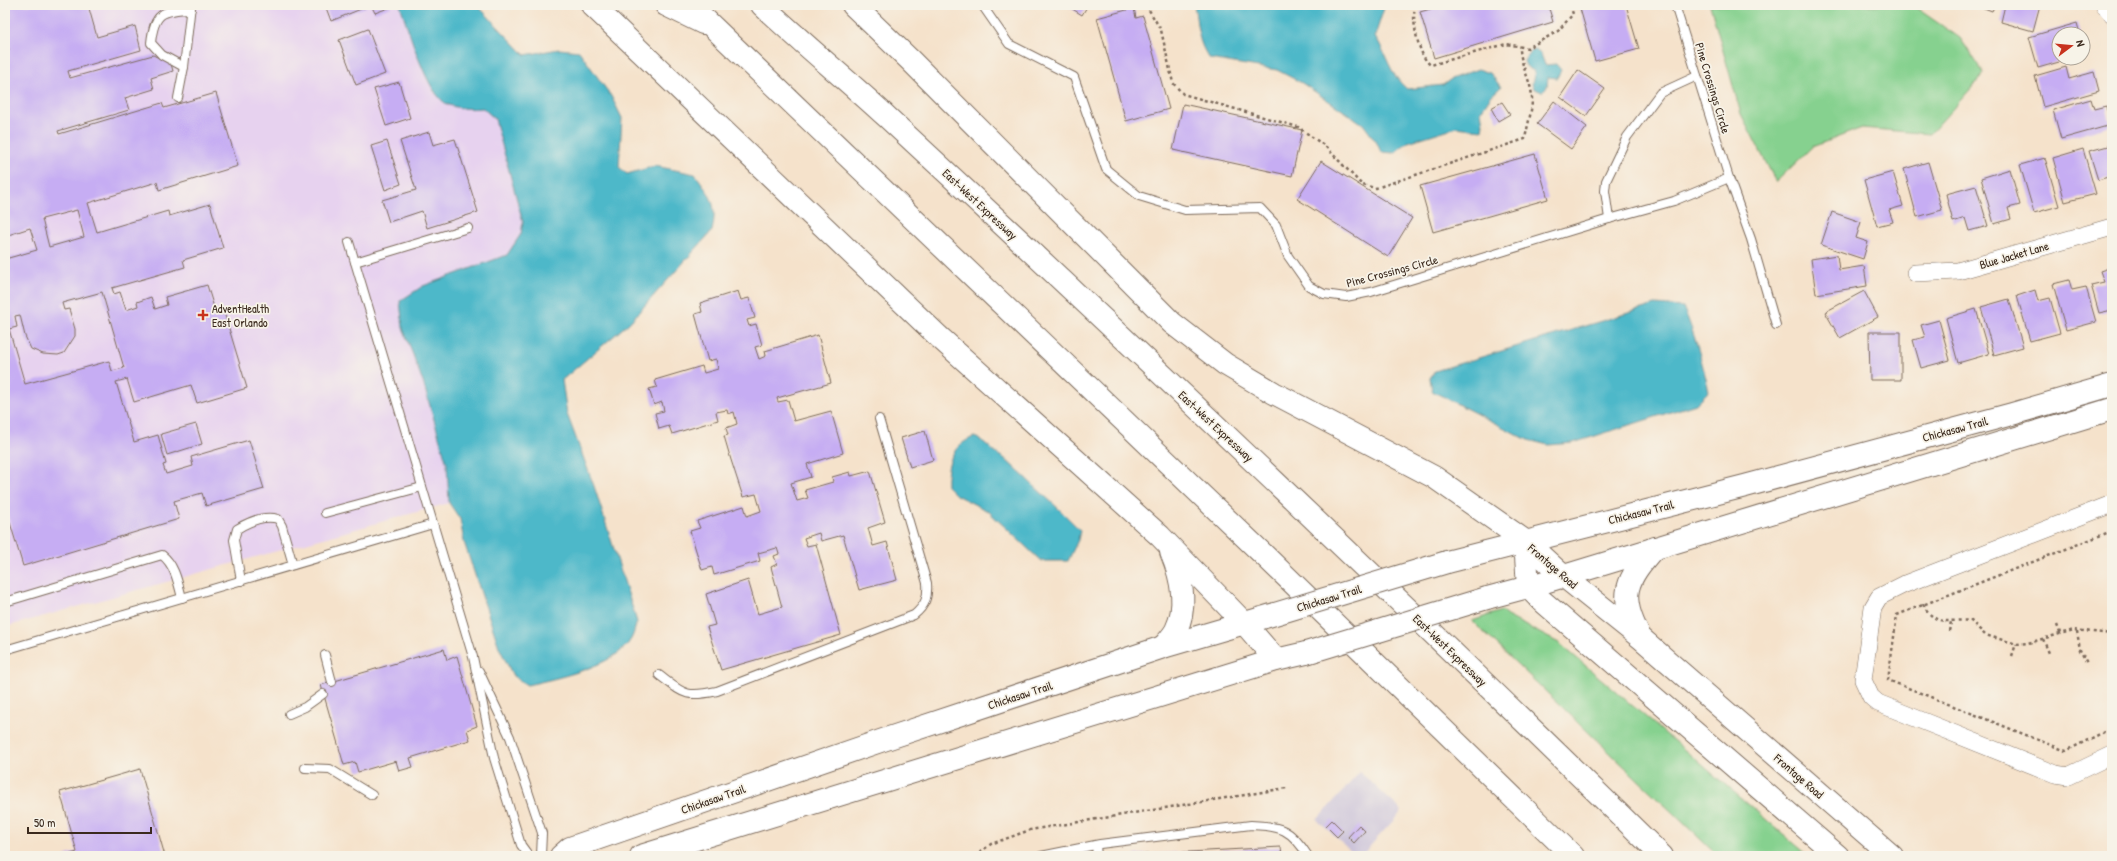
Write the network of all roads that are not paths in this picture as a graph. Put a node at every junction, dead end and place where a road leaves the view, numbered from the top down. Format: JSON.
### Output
{"nodes":[{"id":1,"x":592,"y":5,"type":"edge"},
{"id":2,"x":666,"y":5,"type":"edge"},
{"id":3,"x":690,"y":5,"type":"edge"},
{"id":4,"x":762,"y":5,"type":"edge"},
{"id":5,"x":777,"y":5,"type":"edge"},
{"id":6,"x":853,"y":5,"type":"edge"},
{"id":7,"x":982,"y":5,"type":"edge"},
{"id":8,"x":1675,"y":5,"type":"edge"},
{"id":9,"x":2104,"y":5,"type":"edge"},
{"id":10,"x":191,"y":7,"type":"edge"},
{"id":11,"x":2112,"y":14,"type":"edge"},
{"id":12,"x":719,"y":31,"type":"junction"},
{"id":13,"x":804,"y":45,"type":"junction"},
{"id":14,"x":184,"y":67,"type":"junction"},
{"id":15,"x":1697,"y":76,"type":"junction"},
{"id":16,"x":178,"y":98,"type":"dead end"},
{"id":17,"x":1729,"y":178,"type":"junction"},
{"id":18,"x":1609,"y":219,"type":"junction"},
{"id":19,"x":2112,"y":227,"type":"edge"},
{"id":20,"x":468,"y":228,"type":"dead end"},
{"id":21,"x":349,"y":242,"type":"dead end"},
{"id":22,"x":355,"y":262,"type":"junction"},
{"id":23,"x":1915,"y":273,"type":"dead end"},
{"id":24,"x":1776,"y":325,"type":"dead end"},
{"id":25,"x":2112,"y":385,"type":"edge"},
{"id":26,"x":2112,"y":409,"type":"edge"},
{"id":27,"x":878,"y":419,"type":"dead end"},
{"id":28,"x":422,"y":487,"type":"junction"},
{"id":29,"x":2112,"y":504,"type":"edge"},
{"id":30,"x":325,"y":514,"type":"dead end"},
{"id":31,"x":433,"y":524,"type":"junction"},
{"id":32,"x":1525,"y":541,"type":"junction"},
{"id":33,"x":1167,"y":544,"type":"junction"},
{"id":34,"x":1654,"y":548,"type":"junction"},
{"id":35,"x":292,"y":565,"type":"junction"},
{"id":36,"x":1562,"y":575,"type":"junction"},
{"id":37,"x":240,"y":581,"type":"junction"},
{"id":38,"x":1528,"y":587,"type":"junction"},
{"id":39,"x":182,"y":598,"type":"junction"},
{"id":40,"x":5,"y":602,"type":"edge"},
{"id":41,"x":1255,"y":620,"type":"junction"},
{"id":42,"x":1642,"y":639,"type":"junction"},
{"id":43,"x":1163,"y":647,"type":"junction"},
{"id":44,"x":5,"y":650,"type":"edge"},
{"id":45,"x":325,"y":655,"type":"dead end"},
{"id":46,"x":473,"y":658,"type":"junction"},
{"id":47,"x":1276,"y":660,"type":"junction"},
{"id":48,"x":659,"y":675,"type":"dead end"},
{"id":49,"x":332,"y":682,"type":"dead end"},
{"id":50,"x":323,"y":694,"type":"dead end"},
{"id":51,"x":289,"y":714,"type":"dead end"},
{"id":52,"x":2112,"y":755,"type":"edge"},
{"id":53,"x":305,"y":768,"type":"dead end"},
{"id":54,"x":372,"y":795,"type":"dead end"},
{"id":55,"x":1096,"y":845,"type":"junction"},
{"id":56,"x":528,"y":856,"type":"edge"},
{"id":57,"x":541,"y":856,"type":"edge"},
{"id":58,"x":561,"y":856,"type":"edge"},
{"id":59,"x":641,"y":856,"type":"edge"},
{"id":60,"x":1045,"y":856,"type":"edge"},
{"id":61,"x":1097,"y":856,"type":"edge"},
{"id":62,"x":1308,"y":856,"type":"edge"},
{"id":63,"x":1573,"y":856,"type":"edge"},
{"id":64,"x":1662,"y":856,"type":"edge"},
{"id":65,"x":1838,"y":856,"type":"edge"},
{"id":66,"x":1892,"y":856,"type":"edge"}],
"edges":[{"from":1,"to":33,"type":"main road"},
{"from":2,"to":12,"type":"main road"},
{"from":3,"to":12,"type":"main road"},
{"from":4,"to":13,"type":"main road","name":"East-West Expressway"},
{"from":5,"to":13,"type":"main road"},
{"from":6,"to":32,"type":"main road"},
{"from":7,"to":18,"type":"lane","name":"Pine Crossings Circle"},
{"from":8,"to":15,"type":"lane","name":"Pine Crossings Circle"},
{"from":9,"to":11,"type":"street"},
{"from":10,"to":14,"type":"lane"},
{"from":10,"to":14,"type":"lane"},
{"from":12,"to":63,"type":"main road"},
{"from":13,"to":64,"type":"main road","name":"East-West Expressway"},
{"from":14,"to":16,"type":"lane"},
{"from":15,"to":17,"type":"lane","name":"Pine Crossings Circle"},
{"from":15,"to":18,"type":"lane"},
{"from":17,"to":18,"type":"lane","name":"Pine Crossings Circle"},
{"from":17,"to":24,"type":"lane","name":"Pine Crossings Circle"},
{"from":19,"to":23,"type":"street","name":"Blue Jacket Lane"},
{"from":20,"to":22,"type":"lane"},
{"from":21,"to":22,"type":"lane"},
{"from":22,"to":28,"type":"lane"},
{"from":25,"to":32,"type":"main road","name":"Chickasaw Trail"},
{"from":26,"to":34,"type":"main road"},
{"from":27,"to":48,"type":"lane"},
{"from":28,"to":30,"type":"lane"},
{"from":28,"to":31,"type":"lane"},
{"from":29,"to":52,"type":"street"},
{"from":31,"to":35,"type":"lane"},
{"from":31,"to":46,"type":"lane"},
{"from":32,"to":36,"type":"main road","name":"Frontage Road"},
{"from":32,"to":38,"type":"main road","name":"Frontage Road"},
{"from":32,"to":41,"type":"main road","name":"Chickasaw Trail","bridge":true},
{"from":33,"to":41,"type":"main road"},
{"from":33,"to":43,"type":"main road"},
{"from":34,"to":36,"type":"main road"},
{"from":34,"to":42,"type":"main road"},
{"from":35,"to":37,"type":"lane"},
{"from":35,"to":37,"type":"lane"},
{"from":36,"to":38,"type":"main road"},
{"from":36,"to":42,"type":"main road","name":"Frontage Road"},
{"from":37,"to":39,"type":"lane"},
{"from":38,"to":47,"type":"main road","bridge":true},
{"from":38,"to":65,"type":"main road"},
{"from":39,"to":40,"type":"lane"},
{"from":39,"to":44,"type":"lane"},
{"from":41,"to":43,"type":"main road","name":"Chickasaw Trail"},
{"from":41,"to":47,"type":"main road"},
{"from":42,"to":66,"type":"main road","name":"Frontage Road"},
{"from":43,"to":58,"type":"main road","name":"Chickasaw Trail"},
{"from":45,"to":49,"type":"lane"},
{"from":46,"to":56,"type":"lane"},
{"from":46,"to":57,"type":"lane"},
{"from":47,"to":59,"type":"main road"},
{"from":50,"to":51,"type":"lane"},
{"from":53,"to":54,"type":"lane"},
{"from":55,"to":60,"type":"lane"},
{"from":55,"to":61,"type":"lane"},
{"from":55,"to":62,"type":"lane"}]}
